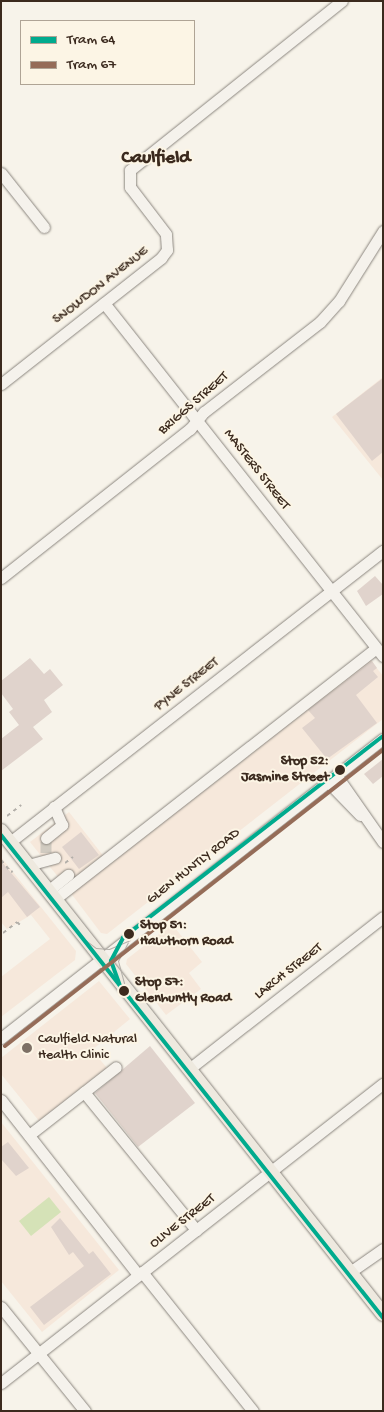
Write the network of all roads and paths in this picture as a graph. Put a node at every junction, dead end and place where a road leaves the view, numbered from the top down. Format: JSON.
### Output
{"nodes":[{"id":1,"x":342,"y":1,"type":"edge"},
{"id":2,"x":1,"y":173,"type":"edge"},
{"id":3,"x":44,"y":227,"type":"dead end"},
{"id":4,"x":383,"y":231,"type":"edge"},
{"id":5,"x":104,"y":303,"type":"junction"},
{"id":6,"x":1,"y":384,"type":"edge"},
{"id":7,"x":198,"y":420,"type":"junction"},
{"id":8,"x":383,"y":551,"type":"edge"},
{"id":9,"x":1,"y":578,"type":"edge"},
{"id":10,"x":332,"y":591,"type":"junction"},
{"id":11,"x":380,"y":652,"type":"edge"},
{"id":12,"x":383,"y":739,"type":"edge"},
{"id":13,"x":332,"y":779,"type":"junction"},
{"id":14,"x":21,"y":805,"type":"dead end"},
{"id":15,"x":54,"y":807,"type":"junction"},
{"id":16,"x":7,"y":816,"type":"dead end"},
{"id":17,"x":5,"y":836,"type":"edge"},
{"id":18,"x":46,"y":838,"type":"tunnel mouth"},
{"id":19,"x":383,"y":842,"type":"edge"},
{"id":20,"x":73,"y":857,"type":"dead end"},
{"id":21,"x":1,"y":860,"type":"edge"},
{"id":22,"x":55,"y":862,"type":"junction"},
{"id":23,"x":28,"y":865,"type":"junction"},
{"id":24,"x":14,"y":871,"type":"dead end"},
{"id":25,"x":52,"y":895,"type":"junction"},
{"id":26,"x":383,"y":917,"type":"edge"},
{"id":27,"x":20,"y":925,"type":"dead end"},
{"id":28,"x":3,"y":933,"type":"dead end"},
{"id":29,"x":102,"y":959,"type":"junction"},
{"id":30,"x":1,"y":1038,"type":"edge"},
{"id":31,"x":116,"y":1067,"type":"dead end"},
{"id":32,"x":189,"y":1069,"type":"junction"},
{"id":33,"x":383,"y":1084,"type":"edge"},
{"id":34,"x":84,"y":1092,"type":"junction"},
{"id":35,"x":1,"y":1100,"type":"edge"},
{"id":36,"x":29,"y":1135,"type":"junction"},
{"id":37,"x":270,"y":1171,"type":"junction"},
{"id":38,"x":196,"y":1230,"type":"junction"},
{"id":39,"x":383,"y":1251,"type":"edge"},
{"id":40,"x":142,"y":1272,"type":"junction"},
{"id":41,"x":352,"y":1275,"type":"junction"},
{"id":42,"x":1,"y":1307,"type":"edge"},
{"id":43,"x":383,"y":1314,"type":"edge"},
{"id":44,"x":39,"y":1353,"type":"junction"},
{"id":45,"x":1,"y":1383,"type":"edge"},
{"id":46,"x":86,"y":1411,"type":"edge"},
{"id":47,"x":253,"y":1411,"type":"edge"}],
"edges":[{"from":1,"to":5,"type":"street","name":"SNOWDON AVENUE"},
{"from":2,"to":3,"type":"street"},
{"from":4,"to":7,"type":"street","name":"BRIGGS STREET"},
{"from":5,"to":6,"type":"street","name":"SNOWDON AVENUE"},
{"from":5,"to":7,"type":"street","name":"MASTERS STREET"},
{"from":7,"to":9,"type":"street","name":"BRIGGS STREET"},
{"from":7,"to":10,"type":"street","name":"MASTERS STREET"},
{"from":8,"to":10,"type":"street","name":"PYNE STREET"},
{"from":10,"to":11,"type":"street","name":"MASTERS STREET"},
{"from":10,"to":15,"type":"street","name":"PYNE STREET"},
{"from":11,"to":25,"type":"street"},
{"from":12,"to":13,"type":"street","name":"GLEN HUNTLY ROAD"},
{"from":13,"to":19,"type":"street"},
{"from":13,"to":29,"type":"street","name":"GLEN HUNTLY ROAD"},
{"from":14,"to":16,"type":"path"},
{"from":15,"to":17,"type":"street","name":"PYNE STREET"},
{"from":15,"to":18,"type":"street"},
{"from":17,"to":23,"type":"main road"},
{"from":20,"to":22,"type":"path"},
{"from":21,"to":24,"type":"path"},
{"from":22,"to":23,"type":"street"},
{"from":22,"to":25,"type":"street"},
{"from":23,"to":25,"type":"main road"},
{"from":25,"to":29,"type":"main road"},
{"from":26,"to":32,"type":"street","name":"LARCH STREET"},
{"from":27,"to":28,"type":"path"},
{"from":29,"to":30,"type":"street","name":"GLEN HUNTLY ROAD"},
{"from":29,"to":32,"type":"main road"},
{"from":31,"to":34,"type":"street"},
{"from":32,"to":37,"type":"main road"},
{"from":33,"to":37,"type":"street","name":"OLIVE STREET"},
{"from":34,"to":36,"type":"street"},
{"from":34,"to":38,"type":"street"},
{"from":35,"to":36,"type":"street"},
{"from":36,"to":40,"type":"street"},
{"from":37,"to":38,"type":"street","name":"OLIVE STREET"},
{"from":37,"to":41,"type":"main road"},
{"from":38,"to":40,"type":"street","name":"OLIVE STREET"},
{"from":39,"to":41,"type":"street"},
{"from":40,"to":44,"type":"street","name":"OLIVE STREET"},
{"from":40,"to":47,"type":"street"},
{"from":41,"to":43,"type":"main road"},
{"from":42,"to":44,"type":"street"},
{"from":44,"to":45,"type":"street","name":"OLIVE STREET"},
{"from":44,"to":46,"type":"street"}]}
